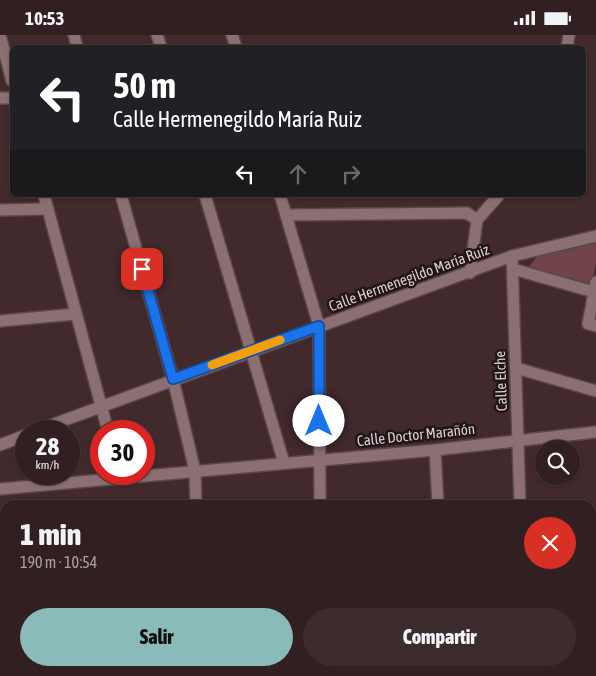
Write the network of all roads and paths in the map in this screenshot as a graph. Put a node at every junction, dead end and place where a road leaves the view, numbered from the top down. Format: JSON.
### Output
{"nodes":[{"id":1,"x":0,"y":35,"type":"edge"},
{"id":2,"x":10,"y":73,"type":"edge"},
{"id":3,"x":45,"y":197,"type":"edge"},
{"id":4,"x":122,"y":197,"type":"edge"},
{"id":5,"x":206,"y":197,"type":"edge"},
{"id":6,"x":281,"y":197,"type":"edge"},
{"id":7,"x":497,"y":197,"type":"edge"},
{"id":8,"x":48,"y":209,"type":"junction"},
{"id":9,"x":0,"y":210,"type":"edge"},
{"id":10,"x":286,"y":215,"type":"junction"},
{"id":11,"x":477,"y":220,"type":"junction"},
{"id":12,"x":596,"y":236,"type":"edge"},
{"id":13,"x":512,"y":256,"type":"junction"},
{"id":14,"x":512,"y":269,"type":"junction"},
{"id":15,"x":470,"y":273,"type":"junction"},
{"id":16,"x":595,"y":287,"type":"edge"},
{"id":17,"x":76,"y":314,"type":"junction"},
{"id":18,"x":0,"y":321,"type":"edge"},
{"id":19,"x":319,"y":326,"type":"junction"},
{"id":20,"x":596,"y":326,"type":"edge"},
{"id":21,"x":251,"y":351,"type":"junction"},
{"id":22,"x":516,"y":368,"type":"junction"},
{"id":23,"x":173,"y":379,"type":"junction"},
{"id":24,"x":596,"y":391,"type":"edge"},
{"id":25,"x":102,"y":406,"type":"junction"},
{"id":26,"x":64,"y":420,"type":"edge"},
{"id":27,"x":105,"y":420,"type":"edge"},
{"id":28,"x":596,"y":432,"type":"edge"},
{"id":29,"x":15,"y":439,"type":"edge"},
{"id":30,"x":518,"y":439,"type":"junction"},
{"id":31,"x":0,"y":445,"type":"edge"},
{"id":32,"x":435,"y":450,"type":"junction"},
{"id":33,"x":319,"y":460,"type":"junction"},
{"id":34,"x":284,"y":463,"type":"junction"},
{"id":35,"x":195,"y":471,"type":"junction"},
{"id":36,"x":155,"y":474,"type":"edge"},
{"id":37,"x":90,"y":479,"type":"edge"},
{"id":38,"x":0,"y":489,"type":"edge"},
{"id":39,"x":196,"y":500,"type":"edge"},
{"id":40,"x":320,"y":500,"type":"edge"},
{"id":41,"x":438,"y":500,"type":"edge"},
{"id":42,"x":520,"y":500,"type":"edge"}],
"edges":[{"from":1,"to":2,"type":"street"},
{"from":3,"to":8,"type":"street"},
{"from":4,"to":23,"type":"street"},
{"from":5,"to":21,"type":"street"},
{"from":6,"to":10,"type":"street"},
{"from":7,"to":11,"type":"street"},
{"from":8,"to":9,"type":"street"},
{"from":8,"to":17,"type":"street"},
{"from":10,"to":11,"type":"street"},
{"from":10,"to":19,"type":"street"},
{"from":11,"to":15,"type":"street"},
{"from":12,"to":13,"type":"street","name":"Calle Hermenegildo María Ruiz"},
{"from":13,"to":14,"type":"street","name":"Calle Elche"},
{"from":13,"to":15,"type":"street","name":"Calle Hermenegildo María Ruiz"},
{"from":14,"to":16,"type":"street"},
{"from":14,"to":22,"type":"street","name":"Calle Elche"},
{"from":15,"to":19,"type":"street","name":"Calle Hermenegildo María Ruiz"},
{"from":16,"to":20,"type":"street"},
{"from":17,"to":18,"type":"street"},
{"from":17,"to":25,"type":"street"},
{"from":19,"to":21,"type":"street","name":"Calle Hermenegildo María Ruiz"},
{"from":19,"to":33,"type":"street"},
{"from":21,"to":23,"type":"street","name":"Calle Hermenegildo María Ruiz"},
{"from":21,"to":34,"type":"street"},
{"from":22,"to":24,"type":"street"},
{"from":22,"to":30,"type":"street","name":"Calle Elche"},
{"from":23,"to":25,"type":"street","name":"Calle Hermenegildo María Ruiz"},
{"from":23,"to":35,"type":"street"},
{"from":25,"to":26,"type":"street","name":"Calle Hermenegildo María Ruiz"},
{"from":25,"to":27,"type":"street"},
{"from":28,"to":30,"type":"street","name":"Calle Doctor Marañón"},
{"from":29,"to":31,"type":"street"},
{"from":30,"to":32,"type":"street","name":"Calle Doctor Marañón"},
{"from":30,"to":42,"type":"street","name":"Calle Elche"},
{"from":32,"to":33,"type":"street","name":"Calle Doctor Marañón"},
{"from":32,"to":41,"type":"street"},
{"from":33,"to":34,"type":"street","name":"Calle Doctor Marañón"},
{"from":33,"to":40,"type":"street"},
{"from":34,"to":35,"type":"street","name":"Calle Doctor Marañón"},
{"from":35,"to":36,"type":"street","name":"Calle Doctor Marañón"},
{"from":35,"to":39,"type":"street"},
{"from":37,"to":38,"type":"street","name":"Calle Doctor Marañón"}]}
